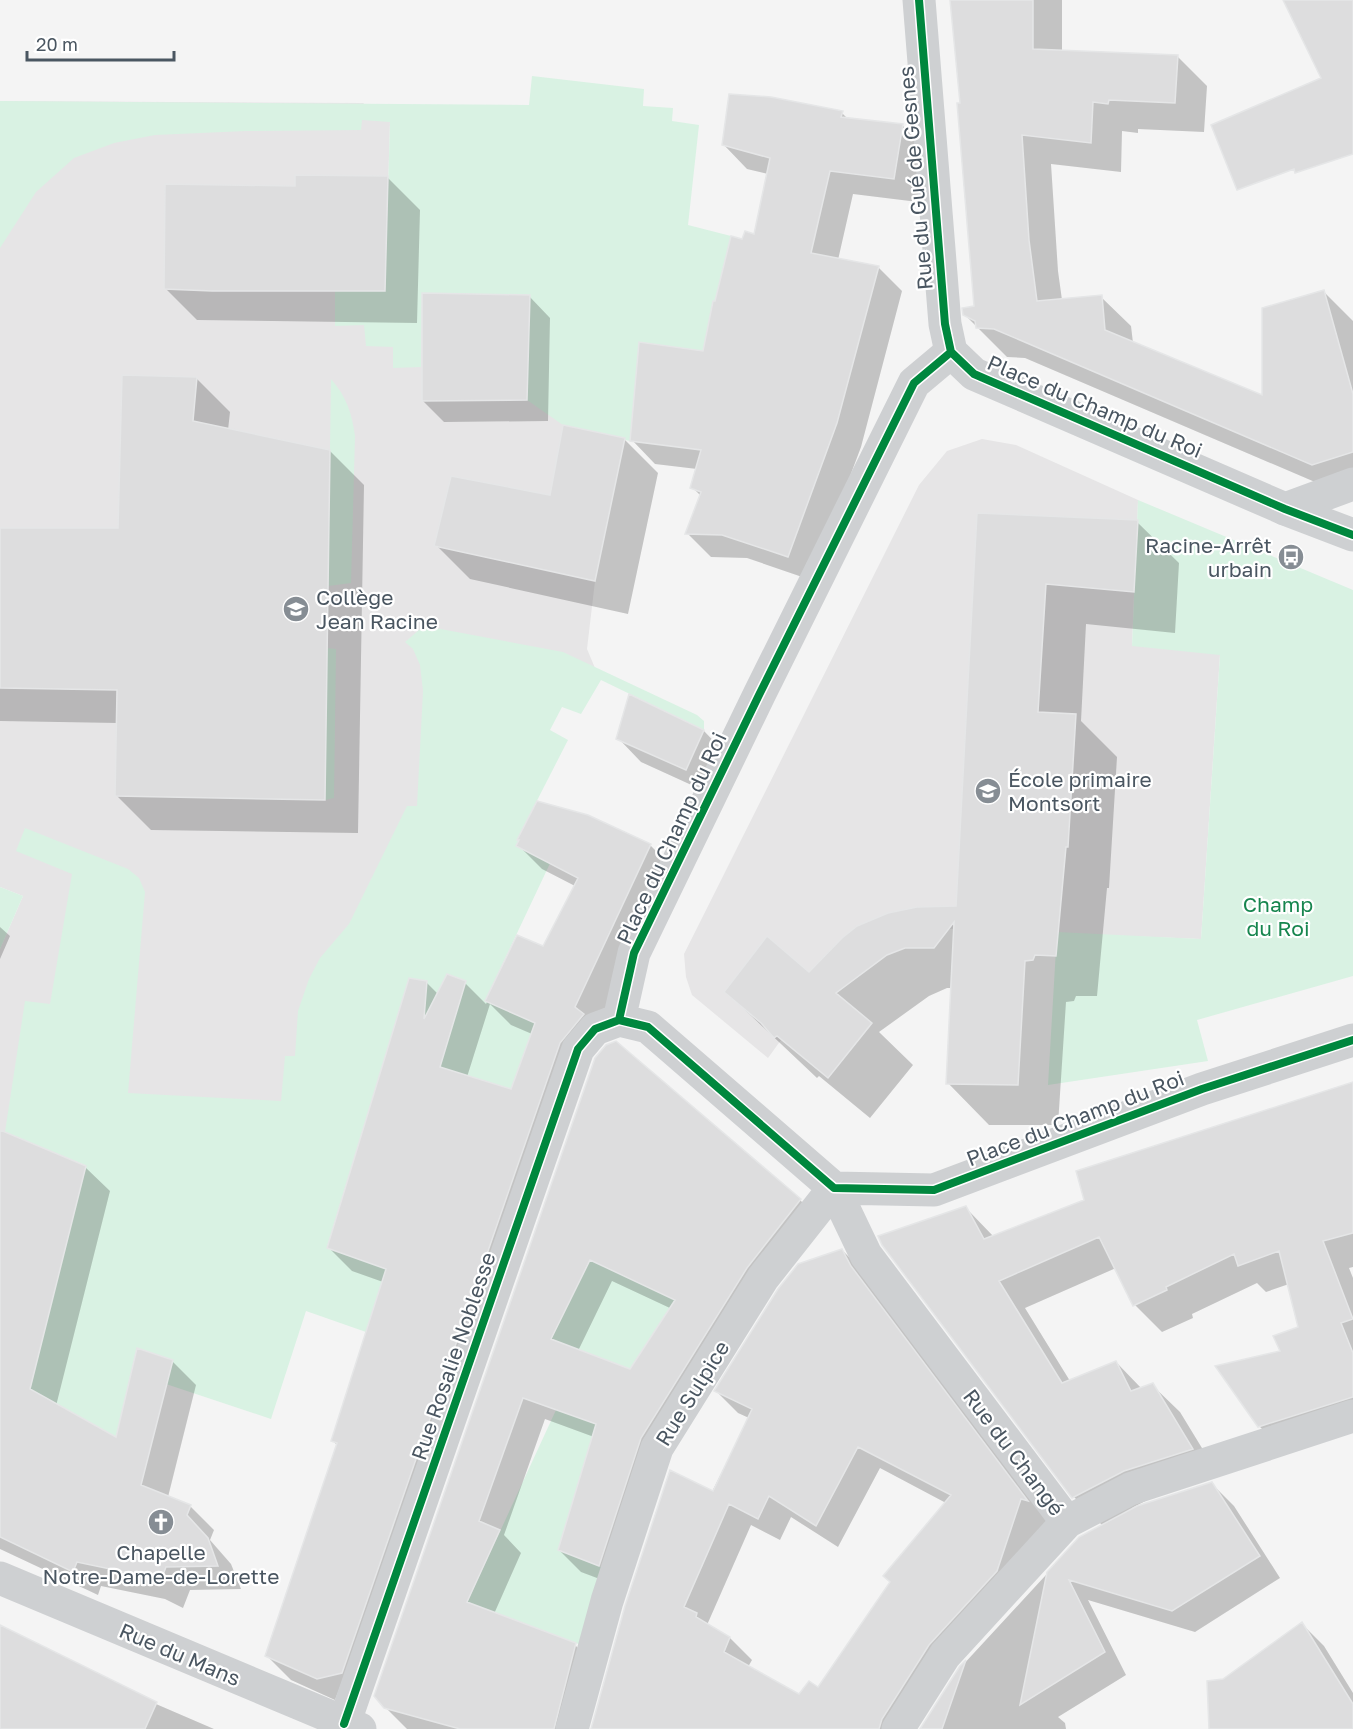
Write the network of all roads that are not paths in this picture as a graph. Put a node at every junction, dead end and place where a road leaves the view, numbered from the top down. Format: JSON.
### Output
{"nodes":[{"id":1,"x":919,"y":0,"type":"edge"},
{"id":2,"x":951,"y":352,"type":"junction"},
{"id":3,"x":1353,"y":484,"type":"edge"},
{"id":4,"x":1285,"y":509,"type":"junction"},
{"id":5,"x":1353,"y":535,"type":"edge"},
{"id":6,"x":620,"y":1020,"type":"junction"},
{"id":7,"x":1353,"y":1040,"type":"edge"},
{"id":8,"x":834,"y":1188,"type":"junction"},
{"id":9,"x":1353,"y":1416,"type":"edge"},
{"id":10,"x":1067,"y":1522,"type":"junction"},
{"id":11,"x":0,"y":1578,"type":"edge"},
{"id":12,"x":352,"y":1726,"type":"edge"},
{"id":13,"x":572,"y":1729,"type":"edge"},
{"id":14,"x":898,"y":1729,"type":"edge"}],
"edges":[{"from":1,"to":2,"type":"street","name":"Rue du Gué de Gesnes"},
{"from":2,"to":4,"type":"street","name":"Place du Champ du Roi"},
{"from":2,"to":6,"type":"street","name":"Place du Champ du Roi"},
{"from":3,"to":4,"type":"street"},
{"from":4,"to":5,"type":"street","name":"Place du Champ du Roi"},
{"from":6,"to":8,"type":"street"},
{"from":6,"to":12,"type":"street","name":"Rue Rosalie Noblesse"},
{"from":7,"to":8,"type":"street","name":"Place du Champ du Roi"},
{"from":8,"to":10,"type":"street","name":"Rue du Changé"},
{"from":8,"to":13,"type":"street","name":"Rue Sulpice"},
{"from":9,"to":10,"type":"street","name":"Rue du Changé"},
{"from":10,"to":14,"type":"street"},
{"from":11,"to":12,"type":"street","name":"Rue du Mans"}]}
